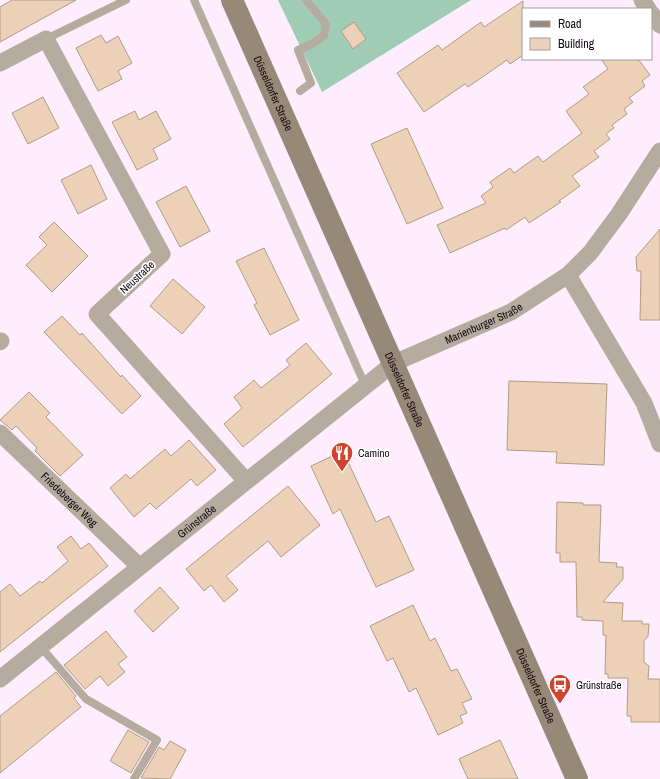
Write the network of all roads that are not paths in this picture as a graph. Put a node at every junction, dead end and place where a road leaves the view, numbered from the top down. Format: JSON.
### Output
{"nodes":[{"id":1,"x":126,"y":0,"type":"edge"},
{"id":2,"x":194,"y":0,"type":"edge"},
{"id":3,"x":232,"y":0,"type":"edge"},
{"id":4,"x":306,"y":0,"type":"edge"},
{"id":5,"x":652,"y":14,"type":"edge"},
{"id":6,"x":660,"y":25,"type":"edge"},
{"id":7,"x":46,"y":39,"type":"junction"},
{"id":8,"x":0,"y":63,"type":"edge"},
{"id":9,"x":300,"y":91,"type":"dead end"},
{"id":10,"x":660,"y":150,"type":"edge"},
{"id":11,"x":568,"y":275,"type":"junction"},
{"id":12,"x":394,"y":363,"type":"junction"},
{"id":13,"x":365,"y":385,"type":"junction"},
{"id":14,"x":0,"y":433,"type":"edge"},
{"id":15,"x":660,"y":444,"type":"edge"},
{"id":16,"x":246,"y":481,"type":"junction"},
{"id":17,"x":139,"y":566,"type":"junction"},
{"id":18,"x":40,"y":646,"type":"junction"},
{"id":19,"x":0,"y":679,"type":"edge"},
{"id":20,"x":134,"y":779,"type":"edge"},
{"id":21,"x":577,"y":779,"type":"edge"}],
"edges":[{"from":1,"to":7,"type":"lane"},
{"from":2,"to":13,"type":"lane"},
{"from":3,"to":12,"type":"main road","name":"Düsseldorfer Straße"},
{"from":4,"to":9,"type":"lane"},
{"from":5,"to":6,"type":"street"},
{"from":7,"to":8,"type":"street"},
{"from":7,"to":16,"type":"street","name":"Neustraße"},
{"from":10,"to":11,"type":"street","name":"Marienburger Straße"},
{"from":11,"to":12,"type":"street","name":"Marienburger Straße"},
{"from":11,"to":15,"type":"street"},
{"from":12,"to":13,"type":"street","name":"Grünstraße"},
{"from":12,"to":21,"type":"main road","name":"Düsseldorfer Straße"},
{"from":13,"to":16,"type":"street","name":"Grünstraße"},
{"from":14,"to":17,"type":"street","name":"Friedeberger Weg"},
{"from":16,"to":17,"type":"street","name":"Grünstraße"},
{"from":17,"to":18,"type":"street","name":"Grünstraße"},
{"from":18,"to":19,"type":"street","name":"Grünstraße"},
{"from":18,"to":20,"type":"lane"}]}
